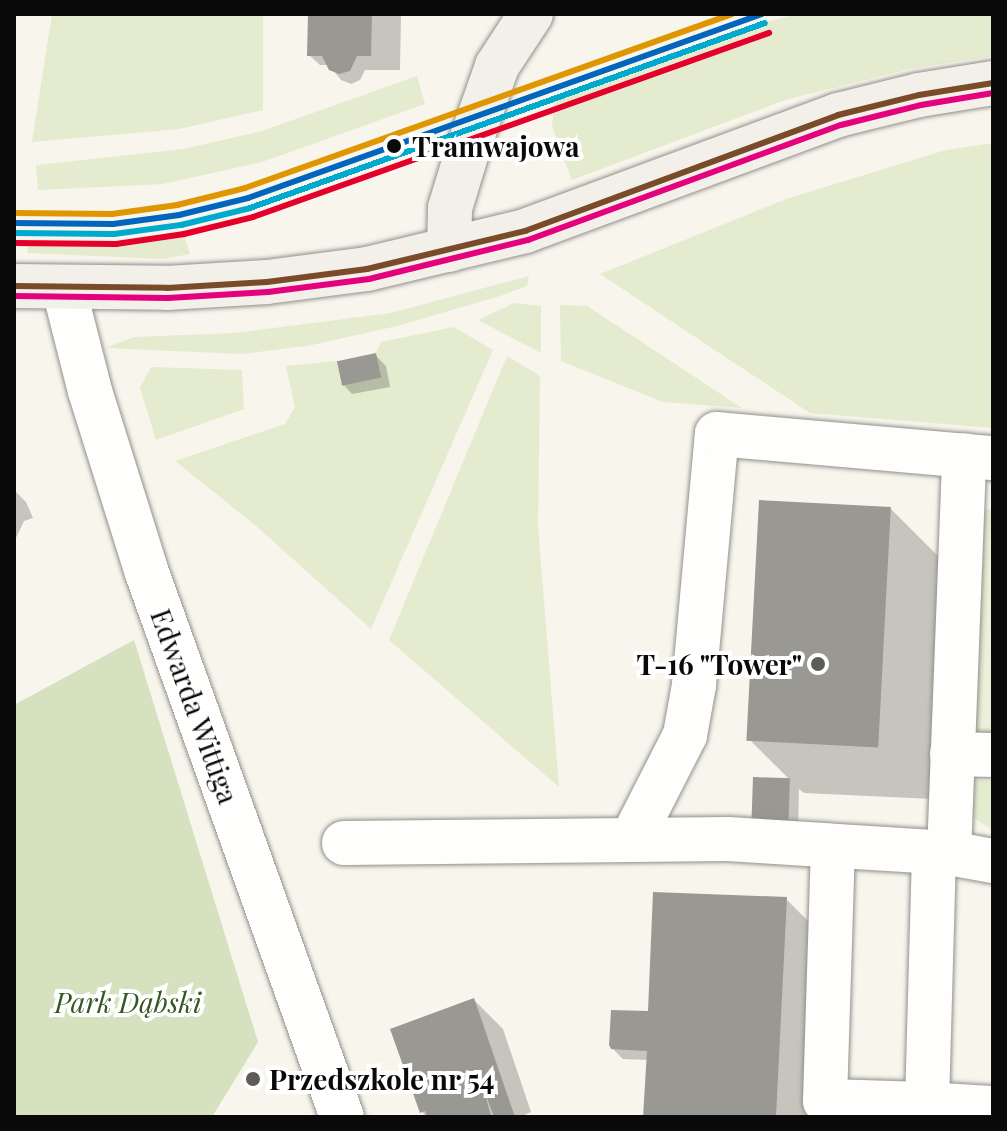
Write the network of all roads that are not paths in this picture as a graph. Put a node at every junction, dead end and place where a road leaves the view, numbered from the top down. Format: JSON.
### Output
{"nodes":[{"id":1,"x":531,"y":14,"type":"edge"},
{"id":2,"x":993,"y":83,"type":"edge"},
{"id":3,"x":449,"y":250,"type":"junction"},
{"id":4,"x":14,"y":286,"type":"edge"},
{"id":5,"x":64,"y":289,"type":"junction"},
{"id":6,"x":978,"y":456,"type":"edge"},
{"id":7,"x":972,"y":755,"type":"edge"},
{"id":8,"x":632,"y":839,"type":"junction"},
{"id":9,"x":344,"y":843,"type":"dead end"},
{"id":10,"x":833,"y":846,"type":"junction"},
{"id":11,"x":941,"y":852,"type":"junction"},
{"id":12,"x":993,"y":861,"type":"edge"},
{"id":13,"x":927,"y":1104,"type":"junction"},
{"id":14,"x":993,"y":1108,"type":"edge"},
{"id":15,"x":342,"y":1117,"type":"edge"}],
"edges":[{"from":1,"to":3,"type":"main road"},
{"from":2,"to":3,"type":"main road"},
{"from":3,"to":5,"type":"main road"},
{"from":4,"to":5,"type":"main road"},
{"from":5,"to":15,"type":"street","name":"Edwarda Wittiga"},
{"from":6,"to":7,"type":"street"},
{"from":6,"to":8,"type":"street"},
{"from":7,"to":11,"type":"street"},
{"from":8,"to":9,"type":"street"},
{"from":8,"to":10,"type":"street"},
{"from":10,"to":11,"type":"street"},
{"from":10,"to":13,"type":"street"},
{"from":11,"to":12,"type":"street"},
{"from":11,"to":13,"type":"street"},
{"from":13,"to":14,"type":"street"}]}
